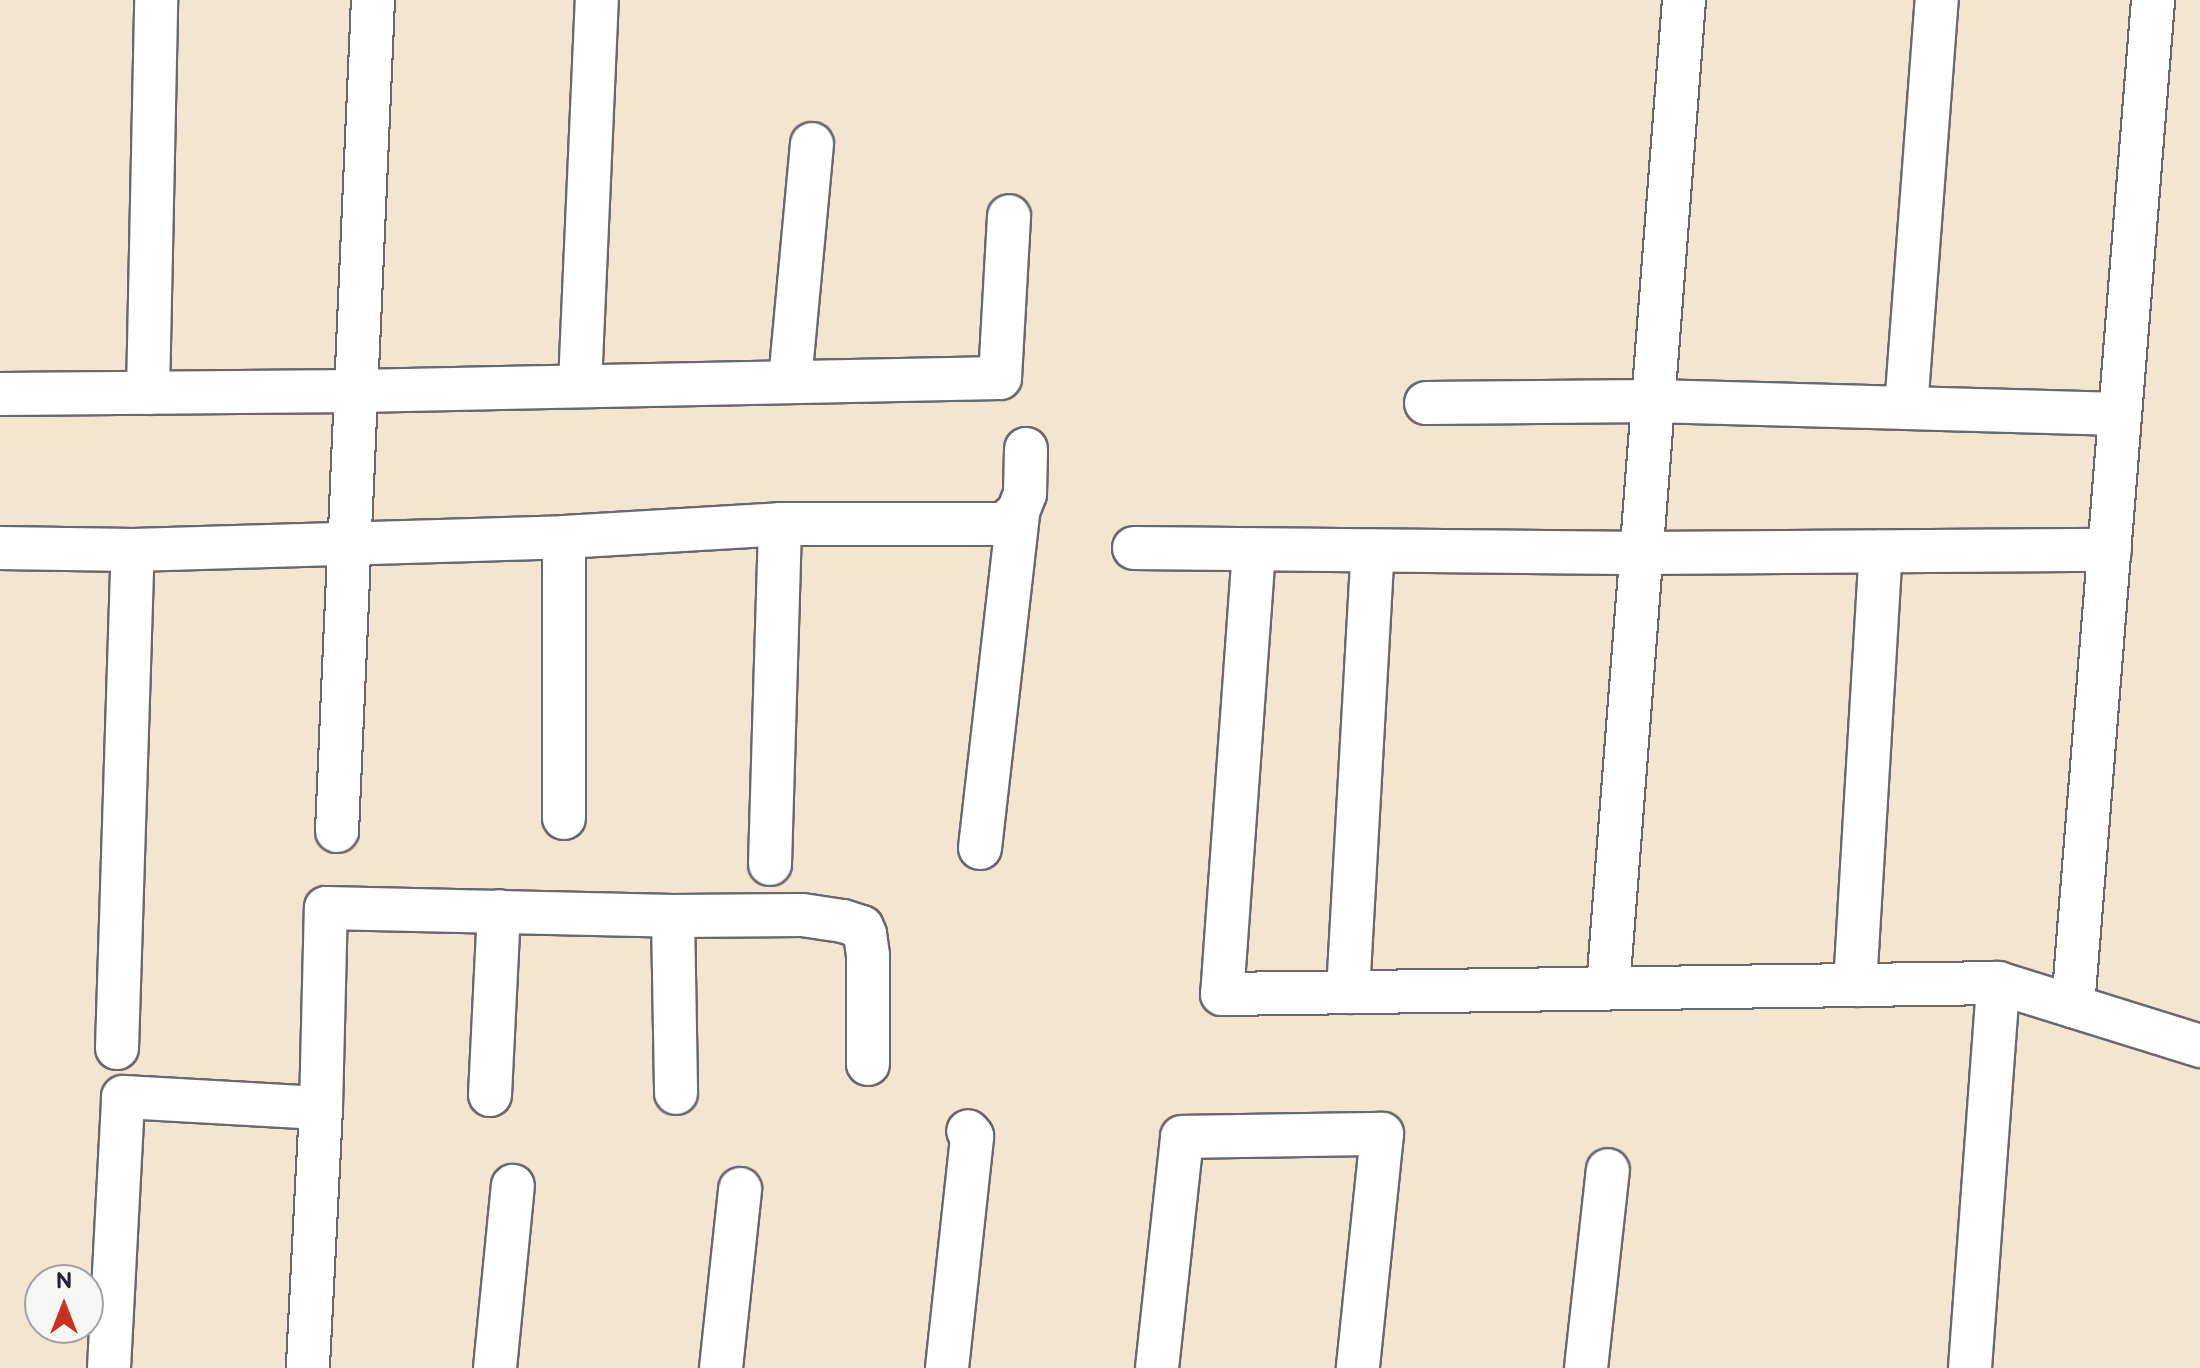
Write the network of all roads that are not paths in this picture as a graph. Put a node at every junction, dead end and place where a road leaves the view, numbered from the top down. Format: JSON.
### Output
{"nodes":[{"id":1,"x":156,"y":0,"type":"edge"},
{"id":2,"x":373,"y":0,"type":"edge"},
{"id":3,"x":597,"y":0,"type":"edge"},
{"id":4,"x":1684,"y":0,"type":"edge"},
{"id":5,"x":1937,"y":0,"type":"edge"},
{"id":6,"x":2153,"y":0,"type":"edge"},
{"id":7,"x":812,"y":144,"type":"dead end"},
{"id":8,"x":1009,"y":216,"type":"dead end"},
{"id":9,"x":790,"y":381,"type":"junction"},
{"id":10,"x":580,"y":385,"type":"junction"},
{"id":11,"x":357,"y":391,"type":"junction"},
{"id":12,"x":148,"y":393,"type":"junction"},
{"id":13,"x":0,"y":394,"type":"edge"},
{"id":14,"x":1653,"y":401,"type":"junction"},
{"id":15,"x":1426,"y":403,"type":"dead end"},
{"id":16,"x":1906,"y":408,"type":"junction"},
{"id":17,"x":2120,"y":414,"type":"junction"},
{"id":18,"x":1026,"y":449,"type":"dead end"},
{"id":19,"x":1018,"y":512,"type":"junction"},
{"id":20,"x":780,"y":524,"type":"junction"},
{"id":21,"x":564,"y":537,"type":"junction"},
{"id":22,"x":351,"y":543,"type":"junction"},
{"id":23,"x":0,"y":548,"type":"edge"},
{"id":24,"x":1134,"y":548,"type":"dead end"},
{"id":25,"x":133,"y":550,"type":"junction"},
{"id":26,"x":1254,"y":550,"type":"junction"},
{"id":27,"x":2110,"y":550,"type":"junction"},
{"id":28,"x":1373,"y":551,"type":"junction"},
{"id":29,"x":1881,"y":552,"type":"junction"},
{"id":30,"x":1641,"y":553,"type":"junction"},
{"id":31,"x":564,"y":818,"type":"dead end"},
{"id":32,"x":337,"y":831,"type":"dead end"},
{"id":33,"x":980,"y":848,"type":"dead end"},
{"id":34,"x":770,"y":864,"type":"dead end"},
{"id":35,"x":499,"y":911,"type":"junction"},
{"id":36,"x":673,"y":916,"type":"junction"},
{"id":37,"x":1998,"y":983,"type":"junction"},
{"id":38,"x":1855,"y":985,"type":"junction"},
{"id":39,"x":1608,"y":988,"type":"junction"},
{"id":40,"x":1348,"y":992,"type":"junction"},
{"id":41,"x":2073,"y":1006,"type":"junction"},
{"id":42,"x":2200,"y":1046,"type":"edge"},
{"id":43,"x":117,"y":1048,"type":"dead end"},
{"id":44,"x":868,"y":1064,"type":"dead end"},
{"id":45,"x":676,"y":1093,"type":"dead end"},
{"id":46,"x":490,"y":1095,"type":"dead end"},
{"id":47,"x":321,"y":1108,"type":"junction"},
{"id":48,"x":968,"y":1131,"type":"dead end"},
{"id":49,"x":1608,"y":1170,"type":"dead end"},
{"id":50,"x":513,"y":1186,"type":"dead end"},
{"id":51,"x":740,"y":1189,"type":"dead end"},
{"id":52,"x":109,"y":1368,"type":"edge"},
{"id":53,"x":308,"y":1368,"type":"edge"},
{"id":54,"x":495,"y":1368,"type":"edge"},
{"id":55,"x":721,"y":1368,"type":"edge"},
{"id":56,"x":947,"y":1368,"type":"edge"},
{"id":57,"x":1157,"y":1368,"type":"edge"},
{"id":58,"x":1358,"y":1368,"type":"edge"},
{"id":59,"x":1586,"y":1368,"type":"edge"},
{"id":60,"x":1970,"y":1368,"type":"edge"}],
"edges":[{"from":1,"to":12,"type":"street"},
{"from":2,"to":11,"type":"street"},
{"from":3,"to":10,"type":"street"},
{"from":4,"to":14,"type":"street"},
{"from":5,"to":16,"type":"street"},
{"from":6,"to":17,"type":"street"},
{"from":7,"to":9,"type":"street"},
{"from":8,"to":9,"type":"street"},
{"from":9,"to":10,"type":"street"},
{"from":10,"to":11,"type":"street"},
{"from":11,"to":12,"type":"street"},
{"from":11,"to":22,"type":"street"},
{"from":12,"to":13,"type":"street"},
{"from":14,"to":15,"type":"street"},
{"from":14,"to":16,"type":"street"},
{"from":14,"to":30,"type":"street"},
{"from":16,"to":17,"type":"street"},
{"from":17,"to":27,"type":"street"},
{"from":18,"to":19,"type":"street"},
{"from":19,"to":20,"type":"street"},
{"from":19,"to":33,"type":"street"},
{"from":20,"to":21,"type":"street"},
{"from":20,"to":34,"type":"street"},
{"from":21,"to":22,"type":"street"},
{"from":21,"to":31,"type":"street"},
{"from":22,"to":25,"type":"street"},
{"from":22,"to":32,"type":"street"},
{"from":23,"to":25,"type":"street"},
{"from":24,"to":26,"type":"street"},
{"from":25,"to":43,"type":"street"},
{"from":26,"to":28,"type":"street"},
{"from":26,"to":40,"type":"street"},
{"from":27,"to":29,"type":"street"},
{"from":27,"to":41,"type":"street"},
{"from":28,"to":30,"type":"street"},
{"from":28,"to":40,"type":"street"},
{"from":29,"to":30,"type":"street"},
{"from":29,"to":38,"type":"street"},
{"from":30,"to":39,"type":"street"},
{"from":35,"to":36,"type":"street"},
{"from":35,"to":46,"type":"street"},
{"from":35,"to":47,"type":"street"},
{"from":36,"to":44,"type":"street"},
{"from":36,"to":45,"type":"street"},
{"from":37,"to":38,"type":"street"},
{"from":37,"to":41,"type":"street"},
{"from":37,"to":60,"type":"street"},
{"from":38,"to":39,"type":"street"},
{"from":39,"to":40,"type":"street"},
{"from":41,"to":42,"type":"street"},
{"from":47,"to":52,"type":"street"},
{"from":47,"to":53,"type":"street"},
{"from":48,"to":56,"type":"street"},
{"from":49,"to":59,"type":"street"},
{"from":50,"to":54,"type":"street"},
{"from":51,"to":55,"type":"street"},
{"from":57,"to":58,"type":"street"}]}
